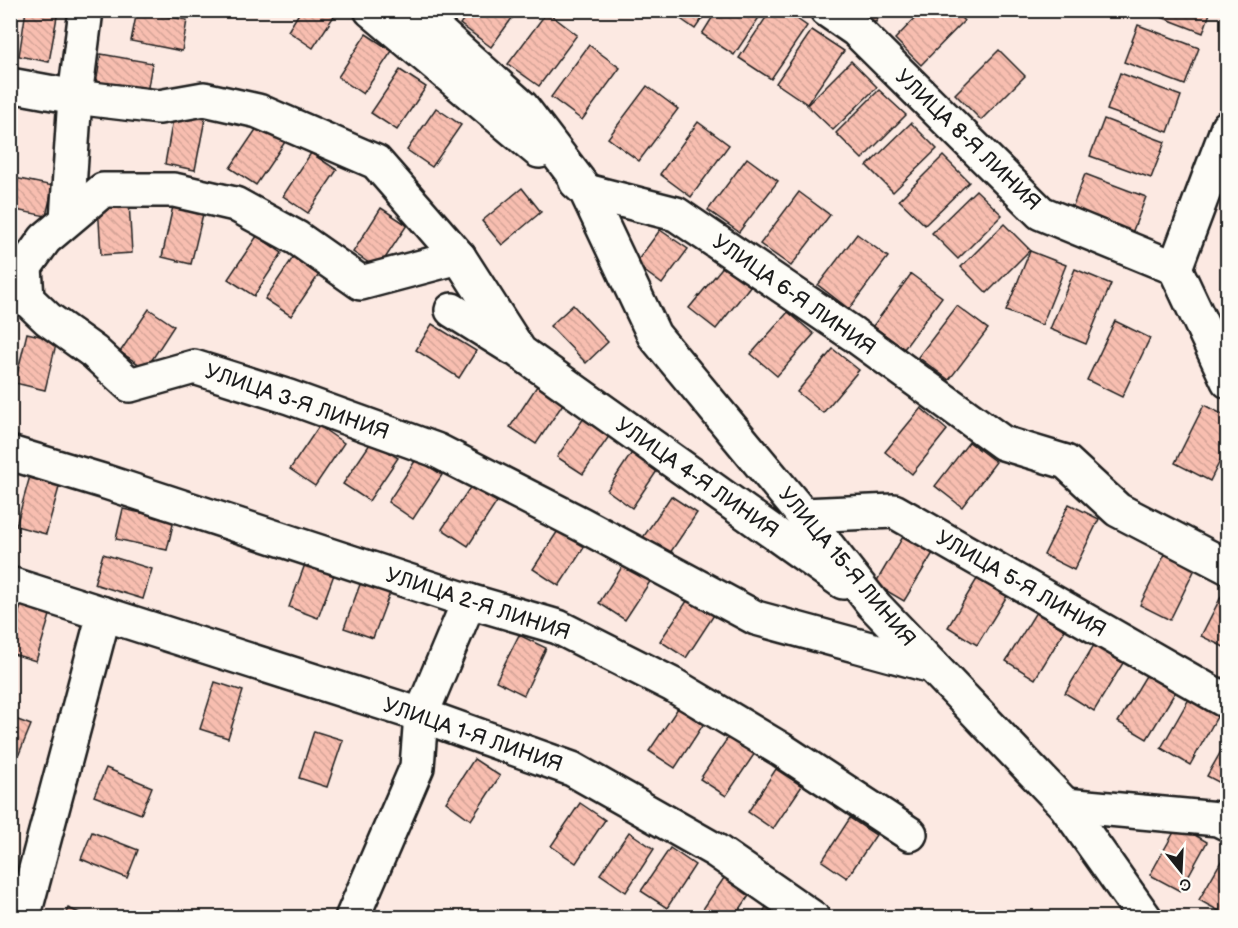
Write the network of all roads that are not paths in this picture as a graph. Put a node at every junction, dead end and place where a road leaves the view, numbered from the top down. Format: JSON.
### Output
{"nodes":[{"id":1,"x":86,"y":10,"type":"edge"},
{"id":2,"x":371,"y":10,"type":"edge"},
{"id":3,"x":414,"y":10,"type":"edge"},
{"id":4,"x":827,"y":10,"type":"edge"},
{"id":5,"x":10,"y":85,"type":"edge"},
{"id":6,"x":75,"y":97,"type":"junction"},
{"id":7,"x":1227,"y":127,"type":"edge"},
{"id":8,"x":586,"y":191,"type":"junction"},
{"id":9,"x":67,"y":219,"type":"junction"},
{"id":10,"x":459,"y":257,"type":"junction"},
{"id":11,"x":1175,"y":268,"type":"junction"},
{"id":12,"x":452,"y":310,"type":"dead end"},
{"id":13,"x":520,"y":352,"type":"junction"},
{"id":14,"x":1227,"y":381,"type":"edge"},
{"id":15,"x":10,"y":453,"type":"edge"},
{"id":16,"x":803,"y":515,"type":"junction"},
{"id":17,"x":1227,"y":567,"type":"edge"},
{"id":18,"x":10,"y":584,"type":"edge"},
{"id":19,"x":469,"y":601,"type":"junction"},
{"id":20,"x":873,"y":604,"type":"junction"},
{"id":21,"x":104,"y":614,"type":"junction"},
{"id":22,"x":932,"y":666,"type":"junction"},
{"id":23,"x":1227,"y":702,"type":"edge"},
{"id":24,"x":422,"y":715,"type":"junction"},
{"id":25,"x":1065,"y":806,"type":"junction"},
{"id":26,"x":1227,"y":824,"type":"edge"},
{"id":27,"x":910,"y":834,"type":"dead end"},
{"id":28,"x":23,"y":918,"type":"edge"},
{"id":29,"x":352,"y":918,"type":"edge"},
{"id":30,"x":813,"y":918,"type":"edge"},
{"id":31,"x":1145,"y":918,"type":"edge"}],
"edges":[{"from":1,"to":6,"type":"street"},
{"from":2,"to":8,"type":"street","name":"УЛИЦА 6-Я ЛИНИЯ"},
{"from":3,"to":8,"type":"street"},
{"from":4,"to":11,"type":"street","name":"УЛИЦА 8-Я ЛИНИЯ"},
{"from":5,"to":6,"type":"street","name":"УЛИЦА 4-Я ЛИНИЯ"},
{"from":6,"to":9,"type":"street"},
{"from":6,"to":10,"type":"street","name":"УЛИЦА 4-Я ЛИНИЯ"},
{"from":7,"to":11,"type":"street"},
{"from":8,"to":16,"type":"street","name":"УЛИЦА 15-Я ЛИНИЯ"},
{"from":8,"to":17,"type":"street","name":"УЛИЦА 6-Я ЛИНИЯ"},
{"from":9,"to":10,"type":"street","name":"УЛИЦА 3-Я ЛИНИЯ"},
{"from":9,"to":22,"type":"street","name":"УЛИЦА 3-Я ЛИНИЯ"},
{"from":10,"to":13,"type":"street","name":"УЛИЦА 4-Я ЛИНИЯ"},
{"from":11,"to":14,"type":"street"},
{"from":12,"to":13,"type":"street","name":"УЛИЦА 4-Я ЛИНИЯ"},
{"from":13,"to":20,"type":"street","name":"УЛИЦА 4-Я ЛИНИЯ"},
{"from":15,"to":19,"type":"street","name":"УЛИЦА 2-Я ЛИНИЯ"},
{"from":16,"to":20,"type":"street","name":"УЛИЦА 15-Я ЛИНИЯ"},
{"from":16,"to":23,"type":"street","name":"УЛИЦА 5-Я ЛИНИЯ"},
{"from":18,"to":21,"type":"street","name":"УЛИЦА 1-Я ЛИНИЯ"},
{"from":19,"to":24,"type":"street"},
{"from":19,"to":27,"type":"street","name":"УЛИЦА 2-Я ЛИНИЯ"},
{"from":20,"to":22,"type":"street","name":"УЛИЦА 15-Я ЛИНИЯ"},
{"from":21,"to":24,"type":"street","name":"УЛИЦА 1-Я ЛИНИЯ"},
{"from":21,"to":28,"type":"street"},
{"from":22,"to":25,"type":"street","name":"УЛИЦА 15-Я ЛИНИЯ"},
{"from":24,"to":29,"type":"street"},
{"from":24,"to":30,"type":"street","name":"УЛИЦА 1-Я ЛИНИЯ"},
{"from":25,"to":26,"type":"street"},
{"from":25,"to":31,"type":"street","name":"УЛИЦА 15-Я ЛИНИЯ"}]}
